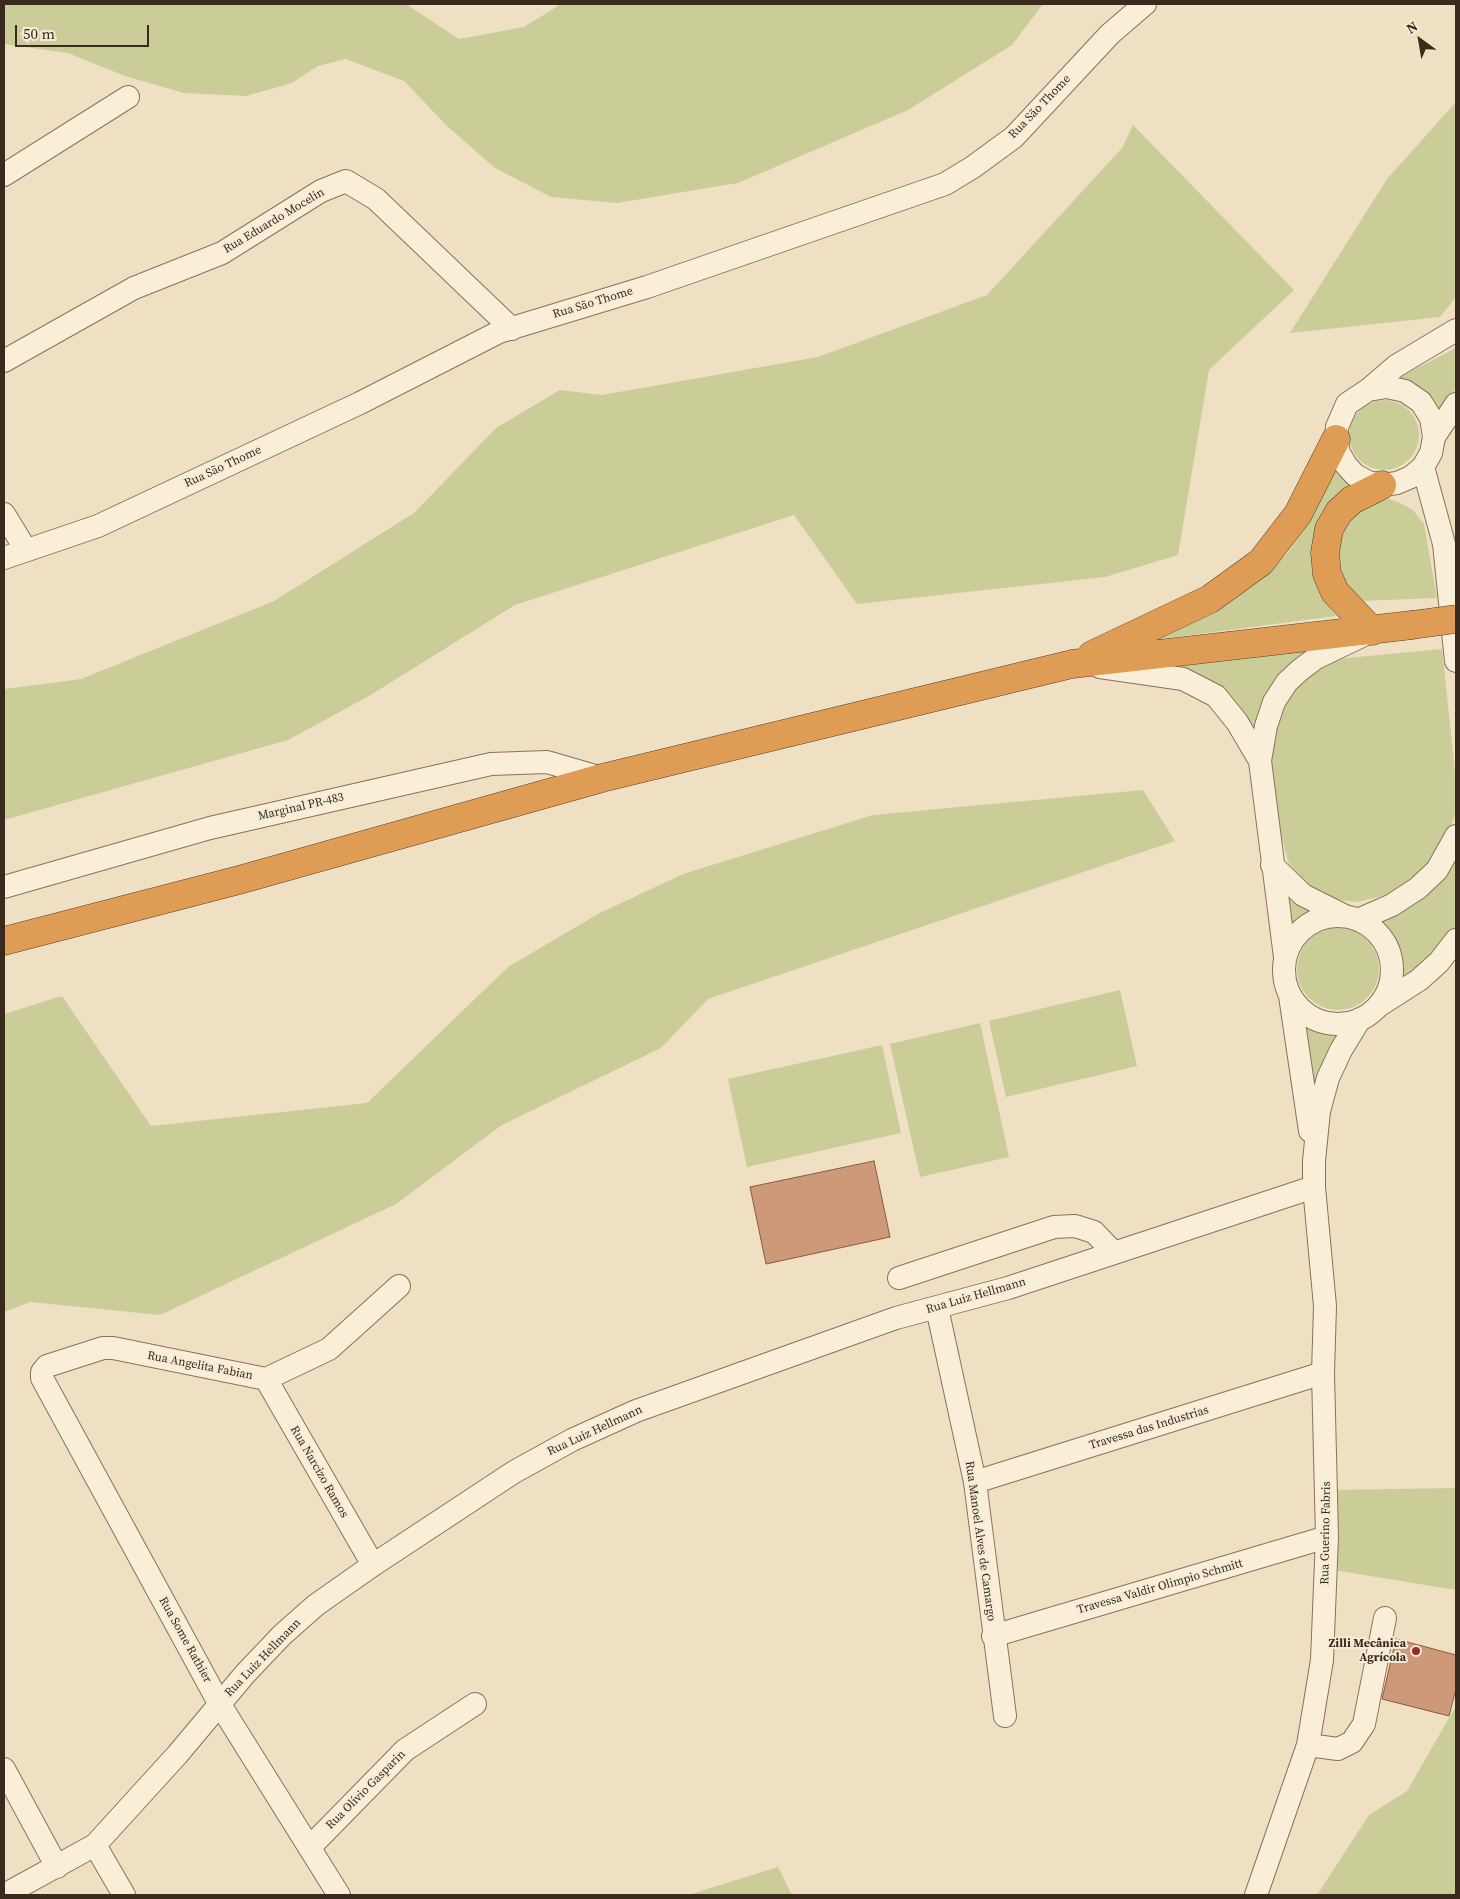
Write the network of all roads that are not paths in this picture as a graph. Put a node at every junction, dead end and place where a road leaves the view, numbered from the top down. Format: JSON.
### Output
{"nodes":[{"id":1,"x":1145,"y":4,"type":"edge"},
{"id":2,"x":128,"y":97,"type":"dead end"},
{"id":3,"x":4,"y":175,"type":"edge"},
{"id":4,"x":512,"y":329,"type":"junction"},
{"id":5,"x":1456,"y":330,"type":"edge"},
{"id":6,"x":4,"y":361,"type":"edge"},
{"id":7,"x":1368,"y":390,"type":"junction"},
{"id":8,"x":1456,"y":404,"type":"edge"},
{"id":9,"x":1434,"y":437,"type":"junction"},
{"id":10,"x":1336,"y":439,"type":"junction"},
{"id":11,"x":1423,"y":467,"type":"junction"},
{"id":12,"x":1382,"y":485,"type":"junction"},
{"id":13,"x":4,"y":514,"type":"edge"},
{"id":14,"x":26,"y":550,"type":"junction"},
{"id":15,"x":4,"y":558,"type":"edge"},
{"id":16,"x":1456,"y":619,"type":"edge"},
{"id":17,"x":1372,"y":631,"type":"junction"},
{"id":18,"x":1456,"y":661,"type":"edge"},
{"id":19,"x":1072,"y":664,"type":"junction"},
{"id":20,"x":1260,"y":761,"type":"junction"},
{"id":21,"x":602,"y":778,"type":"junction"},
{"id":22,"x":1456,"y":836,"type":"edge"},
{"id":23,"x":1272,"y":865,"type":"junction"},
{"id":24,"x":4,"y":887,"type":"edge"},
{"id":25,"x":1352,"y":918,"type":"junction"},
{"id":26,"x":1456,"y":940,"type":"edge"},
{"id":27,"x":4,"y":941,"type":"edge"},
{"id":28,"x":1286,"y":956,"type":"junction"},
{"id":29,"x":1290,"y":996,"type":"junction"},
{"id":30,"x":1369,"y":1013,"type":"junction"},
{"id":31,"x":1314,"y":1161,"type":"junction"},
{"id":32,"x":1314,"y":1188,"type":"junction"},
{"id":33,"x":1114,"y":1253,"type":"junction"},
{"id":34,"x":899,"y":1278,"type":"dead end"},
{"id":35,"x":399,"y":1286,"type":"dead end"},
{"id":36,"x":936,"y":1308,"type":"junction"},
{"id":37,"x":1323,"y":1373,"type":"junction"},
{"id":38,"x":42,"y":1378,"type":"joint"},
{"id":39,"x":266,"y":1379,"type":"junction"},
{"id":40,"x":975,"y":1482,"type":"junction"},
{"id":41,"x":1327,"y":1537,"type":"junction"},
{"id":42,"x":372,"y":1565,"type":"junction"},
{"id":43,"x":1385,"y":1618,"type":"dead end"},
{"id":44,"x":993,"y":1636,"type":"junction"},
{"id":45,"x":219,"y":1703,"type":"junction"},
{"id":46,"x":474,"y":1704,"type":"dead end"},
{"id":47,"x":1005,"y":1716,"type":"dead end"},
{"id":48,"x":1308,"y":1745,"type":"junction"},
{"id":49,"x":4,"y":1769,"type":"edge"},
{"id":50,"x":95,"y":1845,"type":"junction"},
{"id":51,"x":310,"y":1847,"type":"junction"},
{"id":52,"x":57,"y":1867,"type":"junction"},
{"id":53,"x":4,"y":1895,"type":"edge"},
{"id":54,"x":124,"y":1895,"type":"edge"},
{"id":55,"x":339,"y":1895,"type":"edge"},
{"id":56,"x":1256,"y":1895,"type":"edge"}],
"edges":[{"from":1,"to":4,"type":"street","name":"Rua São Thome"},
{"from":2,"to":3,"type":"street"},
{"from":4,"to":6,"type":"street","name":"Rua Eduardo Mocelin"},
{"from":4,"to":14,"type":"street","name":"Rua São Thome"},
{"from":5,"to":7,"type":"street"},
{"from":7,"to":9,"type":"street"},
{"from":7,"to":10,"type":"street"},
{"from":8,"to":9,"type":"street"},
{"from":9,"to":11,"type":"street"},
{"from":10,"to":12,"type":"street"},
{"from":10,"to":19,"type":"highway"},
{"from":11,"to":12,"type":"street"},
{"from":11,"to":18,"type":"street"},
{"from":12,"to":17,"type":"highway"},
{"from":13,"to":14,"type":"street"},
{"from":14,"to":15,"type":"street","name":"Rua São Thome"},
{"from":16,"to":17,"type":"highway","bridge":true},
{"from":17,"to":19,"type":"highway"},
{"from":17,"to":20,"type":"street"},
{"from":19,"to":20,"type":"street"},
{"from":19,"to":21,"type":"highway"},
{"from":20,"to":23,"type":"street"},
{"from":21,"to":24,"type":"street","name":"Marginal PR-483"},
{"from":21,"to":27,"type":"highway"},
{"from":22,"to":25,"type":"street"},
{"from":23,"to":25,"type":"street"},
{"from":23,"to":28,"type":"street"},
{"from":25,"to":28,"type":"street"},
{"from":25,"to":30,"type":"street"},
{"from":26,"to":30,"type":"street"},
{"from":28,"to":29,"type":"street"},
{"from":29,"to":30,"type":"street"},
{"from":29,"to":31,"type":"street"},
{"from":30,"to":31,"type":"street"},
{"from":31,"to":32,"type":"street","name":"Rua Guerino Fabris"},
{"from":32,"to":33,"type":"street","name":"Rua Luiz Hellmann"},
{"from":32,"to":37,"type":"street","name":"Rua Guerino Fabris"},
{"from":33,"to":34,"type":"street"},
{"from":33,"to":36,"type":"street","name":"Rua Luiz Hellmann"},
{"from":35,"to":39,"type":"street","name":"Rua Angelita Fabian"},
{"from":36,"to":40,"type":"street","name":"Rua Manoel Alves de Camargo"},
{"from":36,"to":42,"type":"street","name":"Rua Luiz Hellmann"},
{"from":37,"to":40,"type":"street","name":"Travessa das Industrias"},
{"from":37,"to":41,"type":"street","name":"Rua Guerino Fabris"},
{"from":38,"to":39,"type":"street","name":"Rua Angelita Fabian"},
{"from":38,"to":45,"type":"street","name":"Rua Some Rathier"},
{"from":39,"to":42,"type":"street","name":"Rua Narcizo Ramos"},
{"from":40,"to":44,"type":"street","name":"Rua Manoel Alves de Camargo"},
{"from":41,"to":44,"type":"street","name":"Travessa Valdir Olimpio Schmitt"},
{"from":41,"to":48,"type":"street","name":"Rua Guerino Fabris"},
{"from":42,"to":45,"type":"street","name":"Rua Luiz Hellmann"},
{"from":43,"to":48,"type":"street"},
{"from":44,"to":47,"type":"street","name":"Rua Manoel Alves de Camargo"},
{"from":45,"to":50,"type":"street","name":"Rua Luiz Hellmann"},
{"from":45,"to":51,"type":"street","name":"Rua Some Rathier"},
{"from":46,"to":51,"type":"street","name":"Rua Olívio Gasparin"},
{"from":48,"to":56,"type":"street","name":"Rua Guerino Fabris"},
{"from":49,"to":52,"type":"street"},
{"from":50,"to":52,"type":"street","name":"Rua Luiz Hellmann"},
{"from":50,"to":54,"type":"street"},
{"from":51,"to":55,"type":"street","name":"Rua Some Rathier"},
{"from":52,"to":53,"type":"street","name":"Rua Luiz Hellmann"}]}
